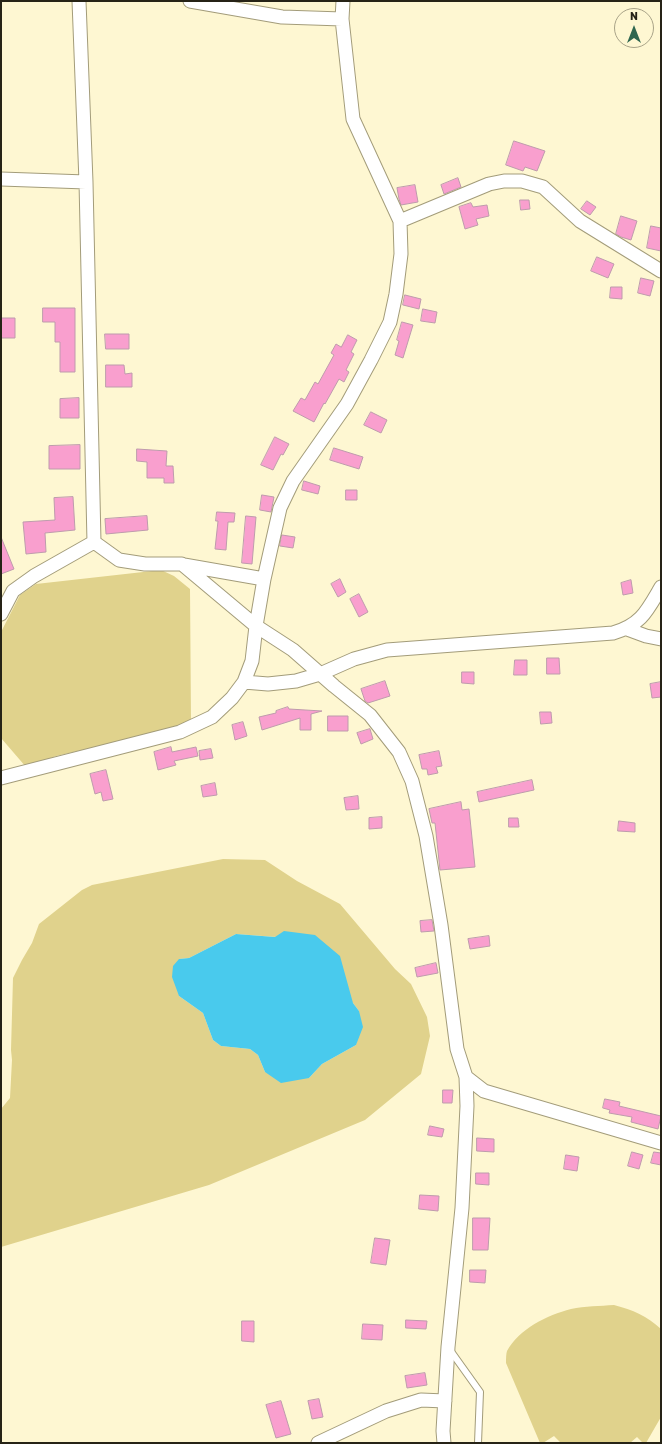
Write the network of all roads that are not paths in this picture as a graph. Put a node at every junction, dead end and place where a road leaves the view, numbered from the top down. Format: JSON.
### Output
{"nodes":[{"id":1,"x":79,"y":1,"type":"edge"},
{"id":2,"x":190,"y":1,"type":"edge"},
{"id":3,"x":343,"y":1,"type":"edge"},
{"id":4,"x":342,"y":19,"type":"junction"},
{"id":5,"x":1,"y":179,"type":"edge"},
{"id":6,"x":86,"y":182,"type":"junction"},
{"id":7,"x":400,"y":221,"type":"junction"},
{"id":8,"x":661,"y":271,"type":"edge"},
{"id":9,"x":94,"y":542,"type":"junction"},
{"id":10,"x":182,"y":564,"type":"junction"},
{"id":11,"x":264,"y":579,"type":"junction"},
{"id":12,"x":661,"y":588,"type":"edge"},
{"id":13,"x":1,"y":614,"type":"edge"},
{"id":14,"x":256,"y":626,"type":"junction"},
{"id":15,"x":627,"y":629,"type":"junction"},
{"id":16,"x":661,"y":639,"type":"edge"},
{"id":17,"x":320,"y":674,"type":"junction"},
{"id":18,"x":244,"y":682,"type":"junction"},
{"id":19,"x":1,"y":778,"type":"edge"},
{"id":20,"x":466,"y":1077,"type":"junction"},
{"id":21,"x":661,"y":1143,"type":"edge"},
{"id":22,"x":448,"y":1347,"type":"junction"},
{"id":23,"x":445,"y":1401,"type":"junction"},
{"id":24,"x":318,"y":1443,"type":"edge"},
{"id":25,"x":444,"y":1443,"type":"edge"},
{"id":26,"x":478,"y":1443,"type":"edge"}],
"edges":[{"from":1,"to":6,"type":"street"},
{"from":2,"to":4,"type":"street"},
{"from":3,"to":4,"type":"street"},
{"from":4,"to":7,"type":"street"},
{"from":5,"to":6,"type":"street"},
{"from":6,"to":9,"type":"street"},
{"from":7,"to":8,"type":"street"},
{"from":7,"to":11,"type":"street"},
{"from":9,"to":10,"type":"street"},
{"from":9,"to":13,"type":"street"},
{"from":10,"to":11,"type":"street"},
{"from":10,"to":14,"type":"street"},
{"from":11,"to":14,"type":"street"},
{"from":12,"to":15,"type":"street"},
{"from":14,"to":17,"type":"street"},
{"from":14,"to":18,"type":"street"},
{"from":15,"to":16,"type":"street"},
{"from":15,"to":17,"type":"street"},
{"from":17,"to":18,"type":"street"},
{"from":17,"to":20,"type":"street"},
{"from":18,"to":19,"type":"street"},
{"from":20,"to":21,"type":"street"},
{"from":20,"to":22,"type":"street"},
{"from":22,"to":23,"type":"street"},
{"from":22,"to":26,"type":"lane"},
{"from":23,"to":24,"type":"street"},
{"from":23,"to":25,"type":"street"}]}
